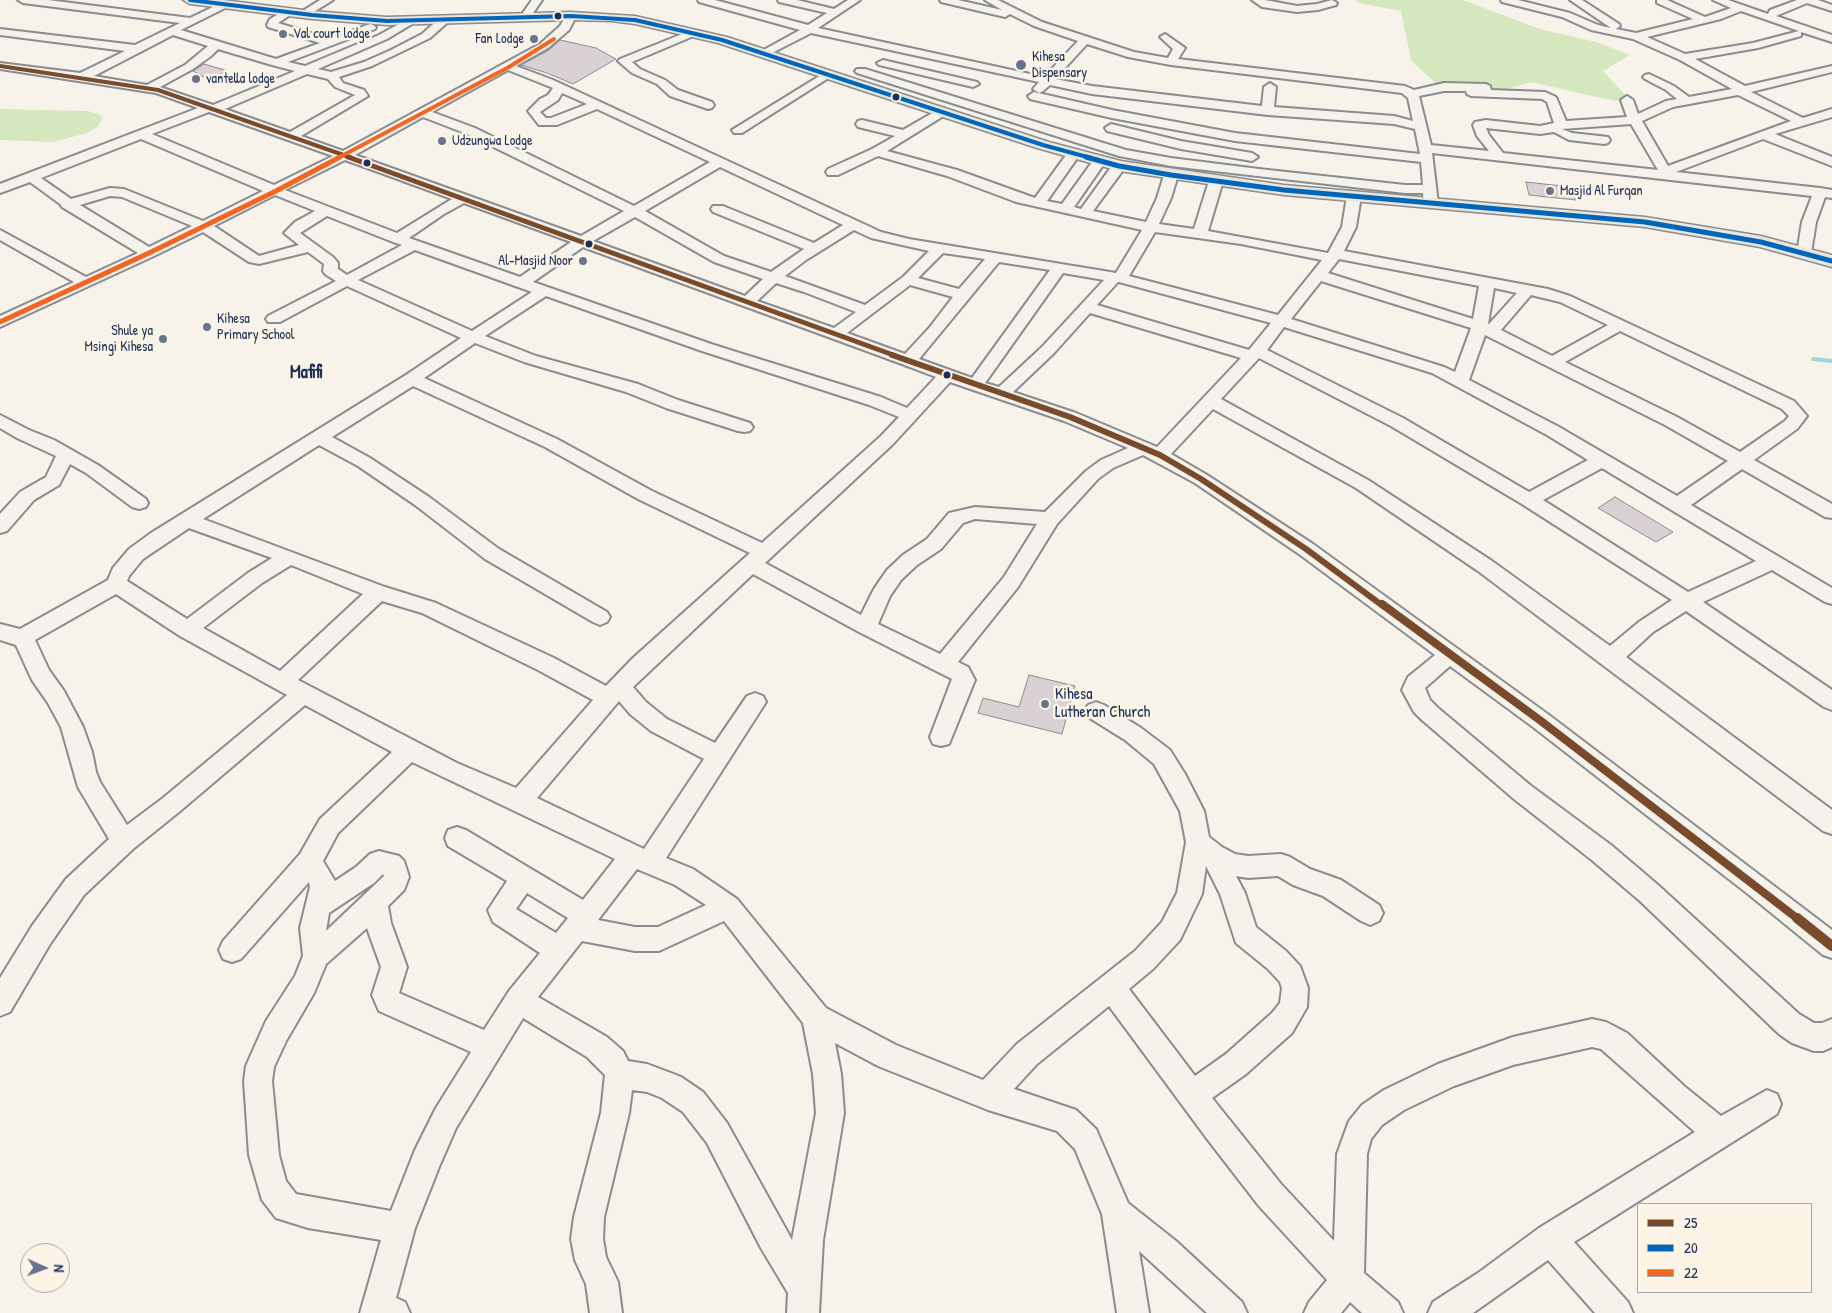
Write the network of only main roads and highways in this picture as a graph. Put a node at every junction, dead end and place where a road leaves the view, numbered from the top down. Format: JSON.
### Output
{"nodes":[{"id":1,"x":190,"y":0,"type":"edge"},
{"id":2,"x":1832,"y":261,"type":"edge"}],
"edges":[{"from":1,"to":2,"type":"highway"}]}
